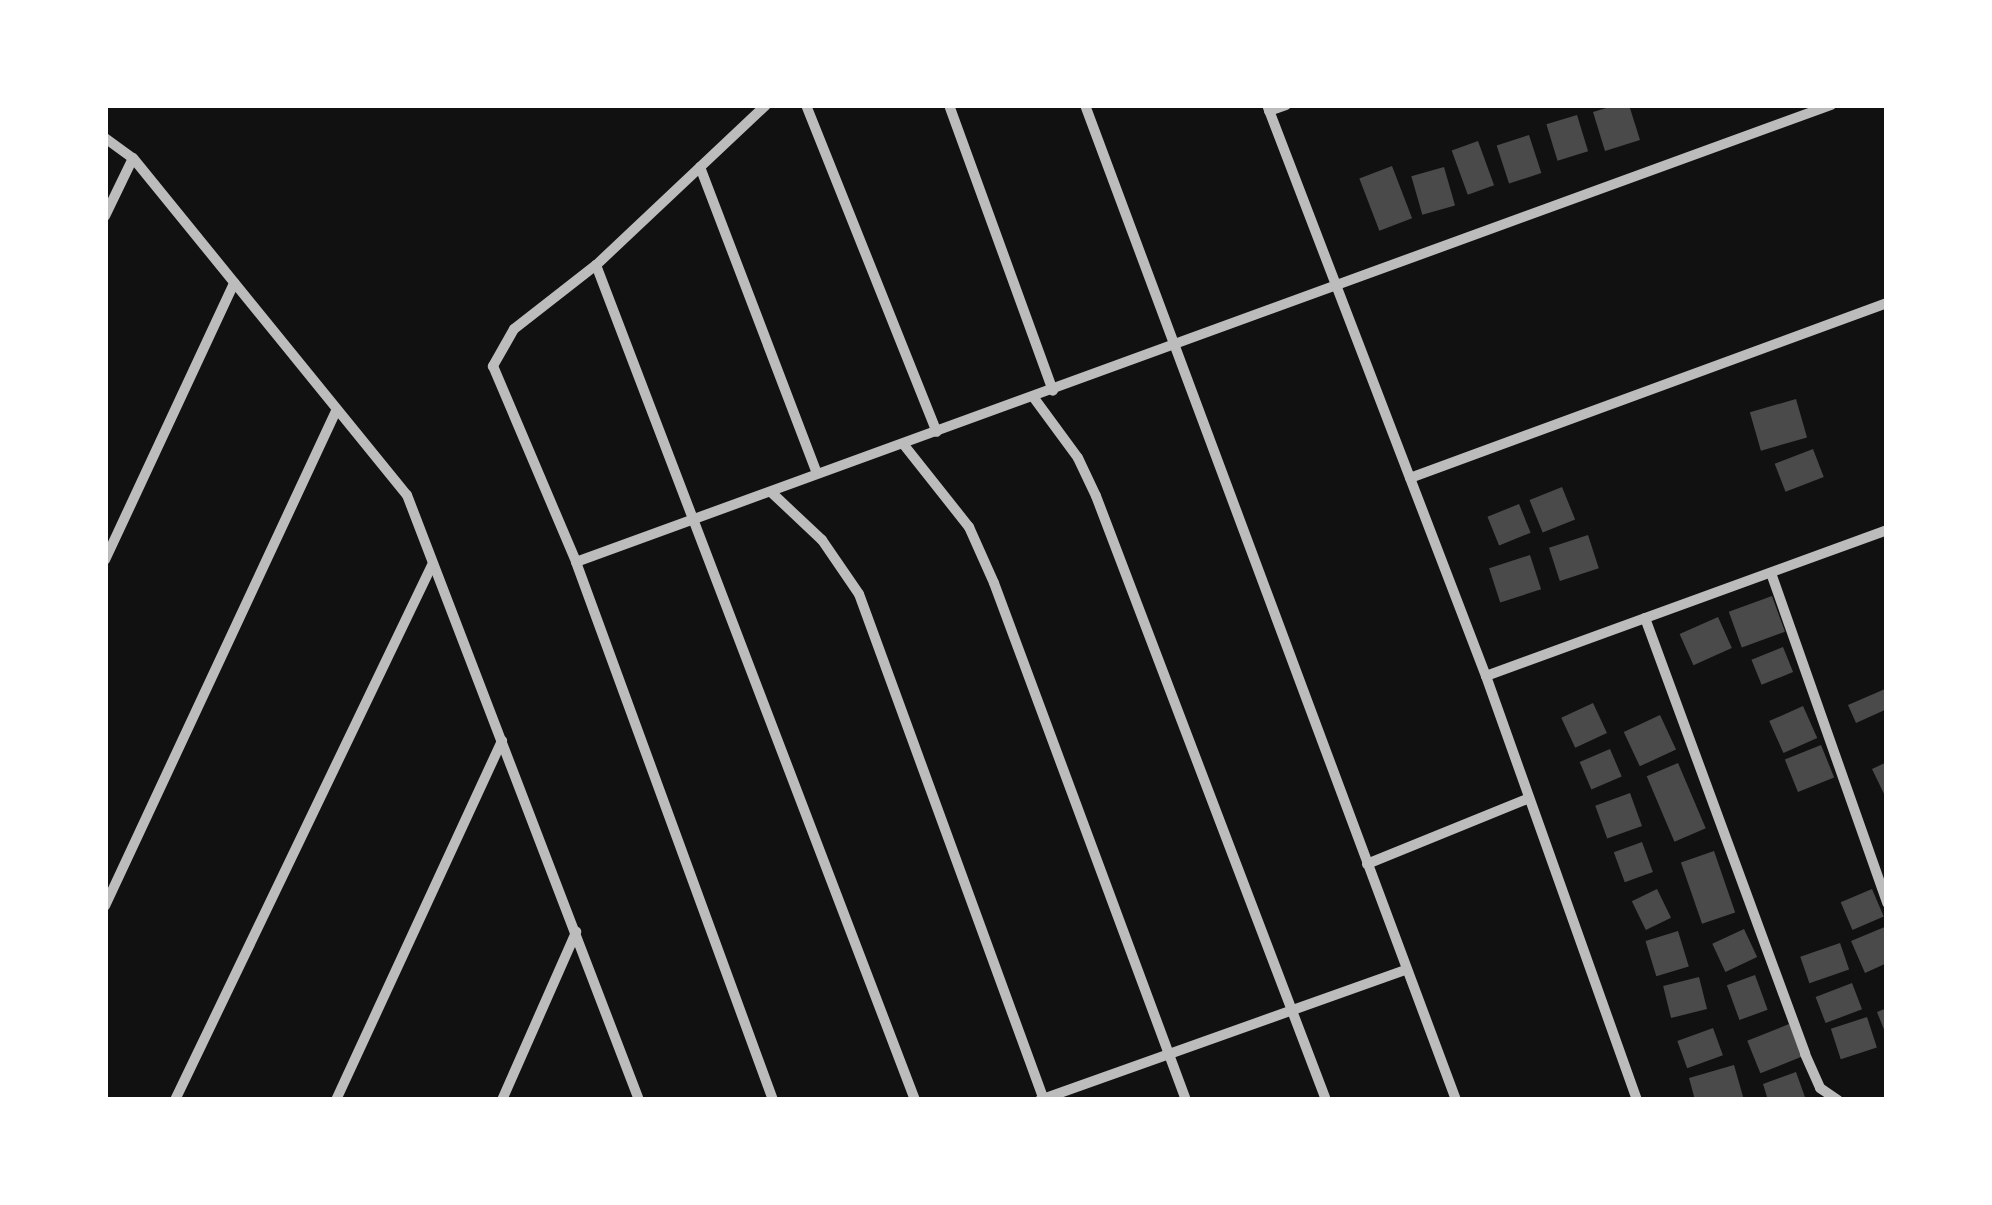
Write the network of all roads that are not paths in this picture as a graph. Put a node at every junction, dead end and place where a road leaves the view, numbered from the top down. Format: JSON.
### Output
{"nodes":[{"id":1,"x":766,"y":105,"type":"edge"},
{"id":2,"x":806,"y":105,"type":"edge"},
{"id":3,"x":948,"y":105,"type":"edge"},
{"id":4,"x":1085,"y":105,"type":"edge"},
{"id":5,"x":1286,"y":105,"type":"edge"},
{"id":6,"x":1831,"y":105,"type":"edge"},
{"id":7,"x":1268,"y":108,"type":"edge"},
{"id":8,"x":105,"y":138,"type":"edge"},
{"id":9,"x":132,"y":158,"type":"junction"},
{"id":10,"x":700,"y":168,"type":"junction"},
{"id":11,"x":105,"y":216,"type":"edge"},
{"id":12,"x":596,"y":265,"type":"junction"},
{"id":13,"x":234,"y":283,"type":"junction"},
{"id":14,"x":1335,"y":286,"type":"junction"},
{"id":15,"x":1887,"y":303,"type":"edge"},
{"id":16,"x":1172,"y":346,"type":"junction"},
{"id":17,"x":1053,"y":391,"type":"junction"},
{"id":18,"x":1034,"y":398,"type":"junction"},
{"id":19,"x":337,"y":409,"type":"junction"},
{"id":20,"x":937,"y":432,"type":"junction"},
{"id":21,"x":904,"y":445,"type":"junction"},
{"id":22,"x":817,"y":473,"type":"junction"},
{"id":23,"x":1410,"y":478,"type":"junction"},
{"id":24,"x":772,"y":492,"type":"junction"},
{"id":25,"x":696,"y":518,"type":"junction"},
{"id":26,"x":1887,"y":530,"type":"edge"},
{"id":27,"x":105,"y":560,"type":"edge"},
{"id":28,"x":576,"y":562,"type":"junction"},
{"id":29,"x":432,"y":565,"type":"junction"},
{"id":30,"x":1770,"y":572,"type":"junction"},
{"id":31,"x":1645,"y":618,"type":"junction"},
{"id":32,"x":1486,"y":676,"type":"junction"},
{"id":33,"x":502,"y":740,"type":"junction"},
{"id":34,"x":1526,"y":799,"type":"junction"},
{"id":35,"x":1367,"y":864,"type":"junction"},
{"id":36,"x":1887,"y":903,"type":"edge"},
{"id":37,"x":105,"y":906,"type":"edge"},
{"id":38,"x":576,"y":932,"type":"junction"},
{"id":39,"x":1406,"y":970,"type":"junction"},
{"id":40,"x":1292,"y":1009,"type":"junction"},
{"id":41,"x":1170,"y":1056,"type":"junction"},
{"id":42,"x":175,"y":1100,"type":"edge"},
{"id":43,"x":336,"y":1100,"type":"edge"},
{"id":44,"x":502,"y":1100,"type":"edge"},
{"id":45,"x":639,"y":1100,"type":"edge"},
{"id":46,"x":774,"y":1100,"type":"edge"},
{"id":47,"x":914,"y":1100,"type":"edge"},
{"id":48,"x":1042,"y":1100,"type":"edge"},
{"id":49,"x":1186,"y":1100,"type":"edge"},
{"id":50,"x":1326,"y":1100,"type":"edge"},
{"id":51,"x":1456,"y":1100,"type":"edge"},
{"id":52,"x":1637,"y":1100,"type":"edge"},
{"id":53,"x":1838,"y":1100,"type":"edge"}],
"edges":[{"from":1,"to":10,"type":"street"},
{"from":2,"to":20,"type":"street"},
{"from":3,"to":17,"type":"street"},
{"from":4,"to":16,"type":"street"},
{"from":5,"to":7,"type":"street"},
{"from":6,"to":14,"type":"street"},
{"from":7,"to":14,"type":"street"},
{"from":8,"to":9,"type":"street"},
{"from":9,"to":11,"type":"street"},
{"from":9,"to":13,"type":"street"},
{"from":10,"to":12,"type":"street"},
{"from":10,"to":22,"type":"street"},
{"from":12,"to":25,"type":"street"},
{"from":12,"to":28,"type":"street"},
{"from":13,"to":19,"type":"street"},
{"from":13,"to":27,"type":"street"},
{"from":14,"to":16,"type":"street"},
{"from":14,"to":23,"type":"street"},
{"from":15,"to":23,"type":"street"},
{"from":16,"to":17,"type":"street"},
{"from":16,"to":35,"type":"street"},
{"from":17,"to":18,"type":"street"},
{"from":18,"to":20,"type":"street"},
{"from":18,"to":40,"type":"street"},
{"from":19,"to":29,"type":"street"},
{"from":19,"to":37,"type":"street"},
{"from":20,"to":21,"type":"street"},
{"from":21,"to":22,"type":"street"},
{"from":21,"to":41,"type":"street"},
{"from":22,"to":24,"type":"street"},
{"from":23,"to":32,"type":"street"},
{"from":24,"to":25,"type":"street"},
{"from":24,"to":48,"type":"street"},
{"from":25,"to":28,"type":"street"},
{"from":25,"to":47,"type":"street"},
{"from":26,"to":30,"type":"street"},
{"from":28,"to":46,"type":"street"},
{"from":29,"to":33,"type":"street"},
{"from":29,"to":42,"type":"street"},
{"from":30,"to":31,"type":"street"},
{"from":30,"to":36,"type":"street"},
{"from":31,"to":32,"type":"street"},
{"from":31,"to":53,"type":"street"},
{"from":32,"to":34,"type":"street"},
{"from":33,"to":38,"type":"street"},
{"from":33,"to":43,"type":"street"},
{"from":34,"to":35,"type":"street"},
{"from":34,"to":52,"type":"street"},
{"from":35,"to":39,"type":"street"},
{"from":38,"to":44,"type":"street"},
{"from":38,"to":45,"type":"street"},
{"from":39,"to":40,"type":"street"},
{"from":39,"to":51,"type":"street"},
{"from":40,"to":41,"type":"street"},
{"from":40,"to":50,"type":"street"},
{"from":41,"to":48,"type":"street"},
{"from":41,"to":49,"type":"street"}]}
